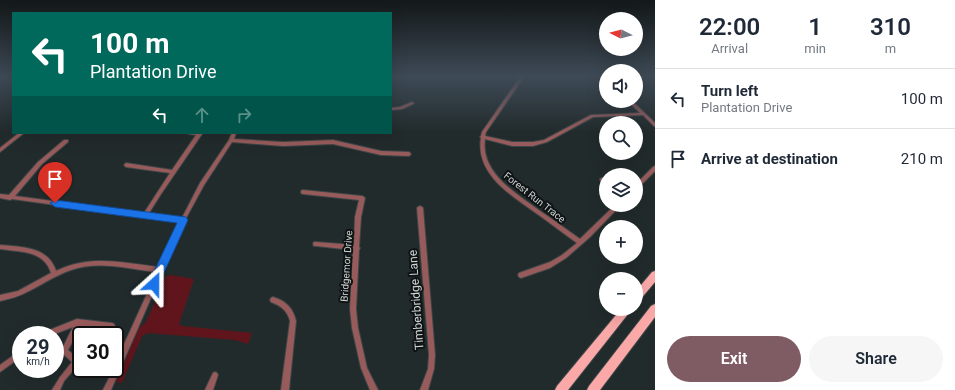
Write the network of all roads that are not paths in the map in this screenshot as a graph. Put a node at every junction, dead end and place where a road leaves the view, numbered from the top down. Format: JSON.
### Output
{"nodes":[{"id":1,"x":509,"y":95,"type":"edge"},
{"id":2,"x":412,"y":103,"type":"dead end"},
{"id":3,"x":638,"y":108,"type":"edge"},
{"id":4,"x":392,"y":109,"type":"edge"},
{"id":5,"x":644,"y":114,"type":"junction"},
{"id":6,"x":655,"y":125,"type":"edge"},
{"id":7,"x":21,"y":134,"type":"edge"},
{"id":8,"x":200,"y":134,"type":"edge"},
{"id":9,"x":234,"y":134,"type":"edge"},
{"id":10,"x":482,"y":137,"type":"junction"},
{"id":11,"x":231,"y":140,"type":"junction"},
{"id":12,"x":66,"y":141,"type":"dead end"},
{"id":13,"x":0,"y":150,"type":"edge"},
{"id":14,"x":409,"y":154,"type":"dead end"},
{"id":15,"x":126,"y":165,"type":"dead end"},
{"id":16,"x":655,"y":168,"type":"edge"},
{"id":17,"x":173,"y":172,"type":"junction"},
{"id":18,"x":643,"y":180,"type":"edge"},
{"id":19,"x":303,"y":192,"type":"dead end"},
{"id":20,"x":0,"y":196,"type":"edge"},
{"id":21,"x":10,"y":198,"type":"junction"},
{"id":22,"x":420,"y":208,"type":"dead end"},
{"id":23,"x":611,"y":212,"type":"edge"},
{"id":24,"x":145,"y":215,"type":"junction"},
{"id":25,"x":183,"y":220,"type":"junction"},
{"id":26,"x":580,"y":242,"type":"junction"},
{"id":27,"x":316,"y":244,"type":"dead end"},
{"id":28,"x":0,"y":247,"type":"edge"},
{"id":29,"x":357,"y":248,"type":"junction"},
{"id":30,"x":160,"y":270,"type":"junction"},
{"id":31,"x":521,"y":274,"type":"dead end"},
{"id":32,"x":54,"y":275,"type":"junction"},
{"id":33,"x":655,"y":275,"type":"edge"},
{"id":34,"x":643,"y":290,"type":"edge"},
{"id":35,"x":0,"y":298,"type":"edge"},
{"id":36,"x":273,"y":300,"type":"dead end"},
{"id":37,"x":655,"y":309,"type":"edge"},
{"id":38,"x":621,"y":316,"type":"edge"},
{"id":39,"x":79,"y":322,"type":"junction"},
{"id":40,"x":112,"y":326,"type":"dead end"},
{"id":41,"x":64,"y":327,"type":"edge"},
{"id":42,"x":64,"y":351,"type":"joint"},
{"id":43,"x":124,"y":351,"type":"edge"},
{"id":44,"x":72,"y":358,"type":"edge"},
{"id":45,"x":12,"y":360,"type":"edge"},
{"id":46,"x":0,"y":369,"type":"edge"},
{"id":47,"x":72,"y":369,"type":"edge"},
{"id":48,"x":215,"y":375,"type":"dead end"},
{"id":49,"x":112,"y":378,"type":"edge"},
{"id":50,"x":56,"y":390,"type":"edge"},
{"id":51,"x":107,"y":390,"type":"edge"},
{"id":52,"x":209,"y":390,"type":"edge"},
{"id":53,"x":285,"y":390,"type":"edge"},
{"id":54,"x":374,"y":390,"type":"edge"},
{"id":55,"x":424,"y":390,"type":"edge"},
{"id":56,"x":561,"y":390,"type":"edge"},
{"id":57,"x":593,"y":390,"type":"edge"}],
"edges":[{"from":1,"to":10,"type":"street"},
{"from":2,"to":4,"type":"street"},
{"from":3,"to":5,"type":"street"},
{"from":5,"to":6,"type":"street"},
{"from":5,"to":10,"type":"street"},
{"from":7,"to":13,"type":"street"},
{"from":8,"to":17,"type":"street"},
{"from":9,"to":11,"type":"street"},
{"from":10,"to":26,"type":"street","name":"Forest Run Trace"},
{"from":11,"to":14,"type":"street"},
{"from":11,"to":25,"type":"street"},
{"from":12,"to":21,"type":"street"},
{"from":15,"to":17,"type":"street"},
{"from":16,"to":18,"type":"street"},
{"from":17,"to":24,"type":"street"},
{"from":19,"to":29,"type":"street","name":"Bridgemor Drive"},
{"from":20,"to":21,"type":"street"},
{"from":21,"to":24,"type":"street"},
{"from":22,"to":55,"type":"street","name":"Timberbridge Lane"},
{"from":23,"to":26,"type":"street"},
{"from":24,"to":25,"type":"street"},
{"from":25,"to":30,"type":"street"},
{"from":26,"to":31,"type":"street"},
{"from":27,"to":29,"type":"street"},
{"from":28,"to":32,"type":"street"},
{"from":29,"to":54,"type":"street","name":"Bridgemor Drive"},
{"from":30,"to":32,"type":"street"},
{"from":30,"to":43,"type":"street"},
{"from":32,"to":35,"type":"street"},
{"from":33,"to":34,"type":"highway"},
{"from":36,"to":53,"type":"street"},
{"from":37,"to":57,"type":"highway"},
{"from":38,"to":56,"type":"highway"},
{"from":39,"to":40,"type":"street"},
{"from":39,"to":41,"type":"street"},
{"from":39,"to":42,"type":"street"},
{"from":42,"to":44,"type":"street"},
{"from":45,"to":46,"type":"street"},
{"from":47,"to":50,"type":"street"},
{"from":48,"to":52,"type":"street"},
{"from":49,"to":51,"type":"street"}]}
